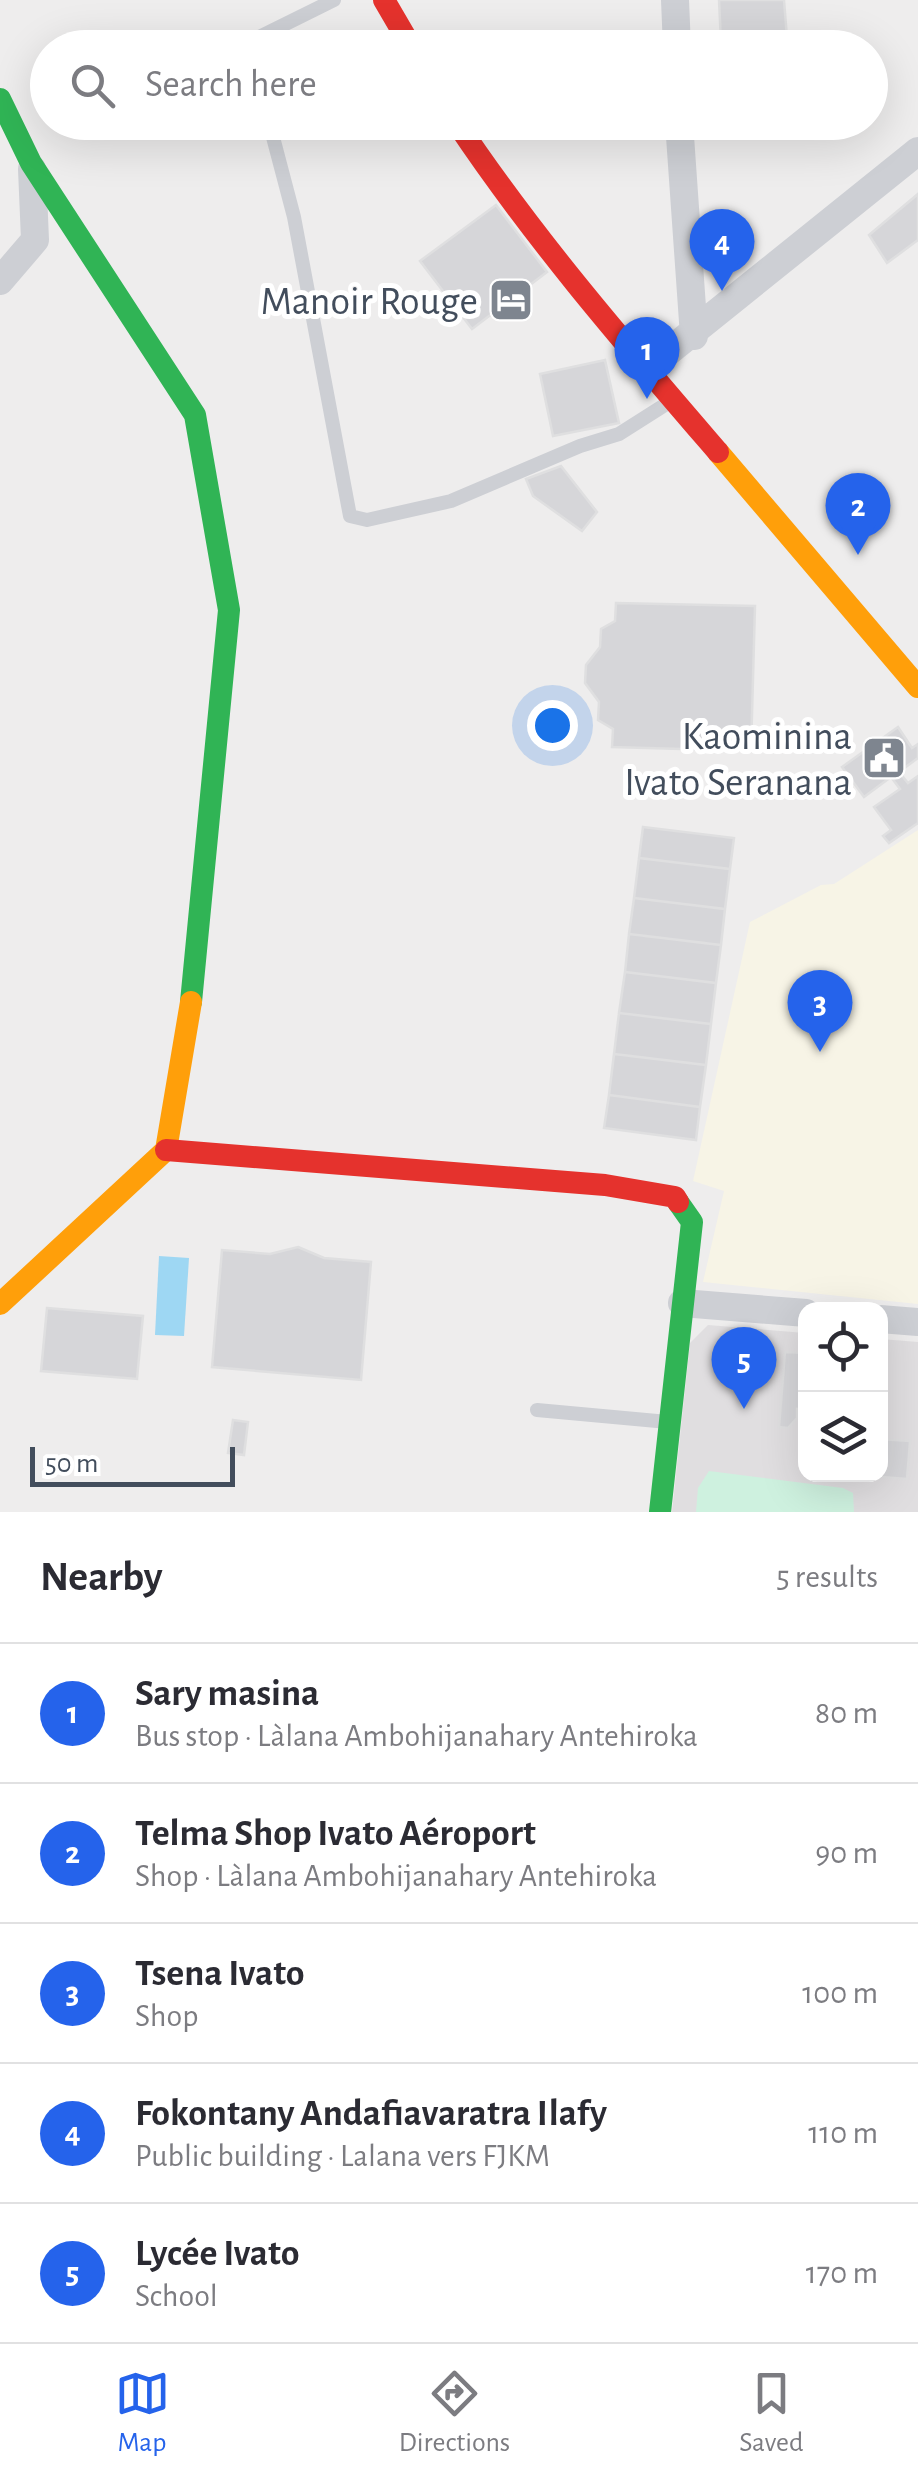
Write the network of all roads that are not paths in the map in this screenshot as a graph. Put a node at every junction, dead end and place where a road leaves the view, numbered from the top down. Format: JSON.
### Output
{"nodes":[{"id":1,"x":334,"y":0,"type":"edge"},
{"id":2,"x":384,"y":0,"type":"edge"},
{"id":3,"x":676,"y":0,"type":"edge"},
{"id":4,"x":273,"y":30,"type":"edge"},
{"id":5,"x":402,"y":30,"type":"edge"},
{"id":6,"x":677,"y":30,"type":"edge"},
{"id":7,"x":0,"y":100,"type":"edge"},
{"id":8,"x":274,"y":140,"type":"edge"},
{"id":9,"x":469,"y":140,"type":"edge"},
{"id":10,"x":681,"y":140,"type":"edge"},
{"id":11,"x":918,"y":152,"type":"edge"},
{"id":12,"x":32,"y":163,"type":"junction"},
{"id":13,"x":0,"y":281,"type":"edge"},
{"id":14,"x":694,"y":336,"type":"junction"},
{"id":15,"x":648,"y":368,"type":"junction"},
{"id":16,"x":676,"y":398,"type":"junction"},
{"id":17,"x":918,"y":687,"type":"edge"},
{"id":18,"x":166,"y":1150,"type":"junction"},
{"id":19,"x":682,"y":1303,"type":"junction"},
{"id":20,"x":0,"y":1304,"type":"edge"},
{"id":21,"x":798,"y":1312,"type":"edge"},
{"id":22,"x":888,"y":1320,"type":"edge"},
{"id":23,"x":918,"y":1322,"type":"edge"},
{"id":24,"x":536,"y":1410,"type":"dead end"},
{"id":25,"x":669,"y":1422,"type":"junction"},
{"id":26,"x":660,"y":1512,"type":"edge"}],
"edges":[{"from":1,"to":4,"type":"lane"},
{"from":2,"to":5,"type":"street"},
{"from":3,"to":6,"type":"street"},
{"from":7,"to":12,"type":"street"},
{"from":8,"to":16,"type":"lane"},
{"from":9,"to":15,"type":"street"},
{"from":10,"to":14,"type":"street"},
{"from":11,"to":14,"type":"street"},
{"from":12,"to":13,"type":"street"},
{"from":12,"to":18,"type":"street"},
{"from":14,"to":15,"type":"street"},
{"from":15,"to":16,"type":"street"},
{"from":16,"to":17,"type":"street"},
{"from":18,"to":19,"type":"street"},
{"from":18,"to":20,"type":"street"},
{"from":19,"to":21,"type":"street"},
{"from":19,"to":25,"type":"street"},
{"from":22,"to":23,"type":"street"},
{"from":24,"to":25,"type":"lane"},
{"from":25,"to":26,"type":"street"}]}
